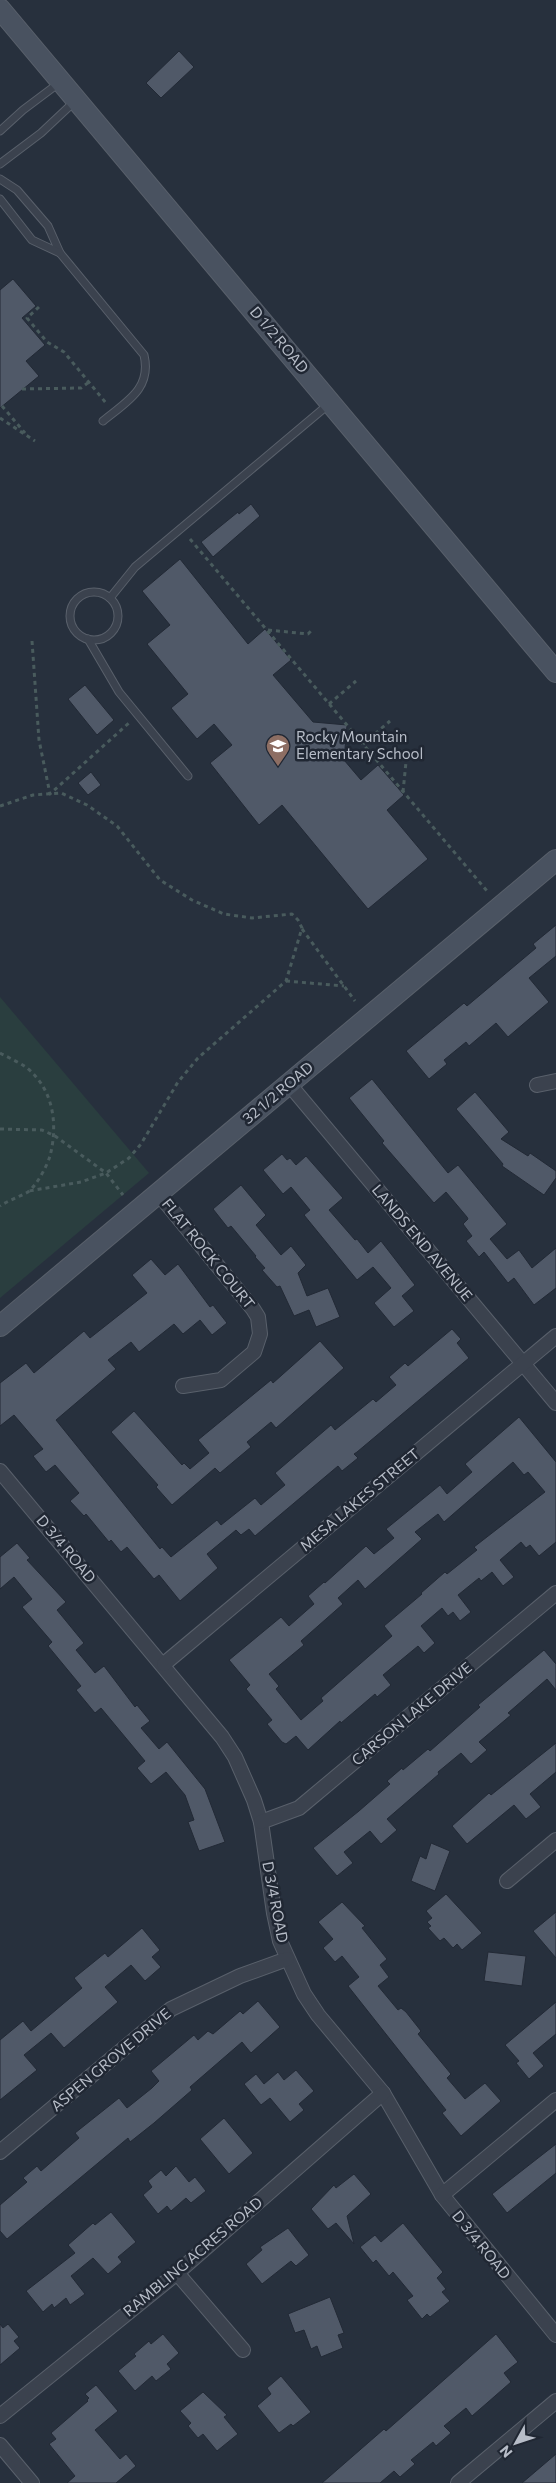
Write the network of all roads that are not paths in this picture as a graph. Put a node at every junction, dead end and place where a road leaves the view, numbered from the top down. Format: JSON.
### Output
{"nodes":[{"id":1,"x":0,"y":9,"type":"edge"},
{"id":2,"x":62,"y":81,"type":"junction"},
{"id":3,"x":77,"y":99,"type":"junction"},
{"id":4,"x":0,"y":131,"type":"edge"},
{"id":5,"x":0,"y":164,"type":"edge"},
{"id":6,"x":0,"y":179,"type":"edge"},
{"id":7,"x":0,"y":199,"type":"edge"},
{"id":8,"x":60,"y":252,"type":"junction"},
{"id":9,"x":331,"y":402,"type":"junction"},
{"id":10,"x":103,"y":421,"type":"dead end"},
{"id":11,"x":110,"y":598,"type":"junction"},
{"id":12,"x":88,"y":639,"type":"junction"},
{"id":13,"x":556,"y":672,"type":"edge"},
{"id":14,"x":188,"y":776,"type":"dead end"},
{"id":15,"x":554,"y":864,"type":"edge"},
{"id":16,"x":556,"y":1081,"type":"edge"},
{"id":17,"x":289,"y":1084,"type":"junction"},
{"id":18,"x":537,"y":1086,"type":"dead end"},
{"id":19,"x":158,"y":1193,"type":"junction"},
{"id":20,"x":0,"y":1326,"type":"edge"},
{"id":21,"x":556,"y":1336,"type":"edge"},
{"id":22,"x":523,"y":1363,"type":"junction"},
{"id":23,"x":183,"y":1386,"type":"dead end"},
{"id":24,"x":556,"y":1403,"type":"edge"},
{"id":25,"x":0,"y":1470,"type":"edge"},
{"id":26,"x":556,"y":1593,"type":"edge"},
{"id":27,"x":164,"y":1664,"type":"junction"},
{"id":28,"x":261,"y":1822,"type":"junction"},
{"id":29,"x":556,"y":1840,"type":"edge"},
{"id":30,"x":507,"y":1881,"type":"dead end"},
{"id":31,"x":286,"y":1959,"type":"junction"},
{"id":32,"x":383,"y":2093,"type":"junction"},
{"id":33,"x":556,"y":2100,"type":"edge"},
{"id":34,"x":0,"y":2152,"type":"edge"},
{"id":35,"x":442,"y":2195,"type":"junction"},
{"id":36,"x":177,"y":2272,"type":"junction"},
{"id":37,"x":556,"y":2335,"type":"edge"},
{"id":38,"x":242,"y":2350,"type":"dead end"},
{"id":39,"x":556,"y":2401,"type":"edge"},
{"id":40,"x":0,"y":2416,"type":"edge"},
{"id":41,"x":0,"y":2445,"type":"edge"},
{"id":42,"x":32,"y":2483,"type":"edge"},
{"id":43,"x":458,"y":2483,"type":"edge"}],
"edges":[{"from":1,"to":2,"type":"main road","name":"D 1/2 ROAD"},
{"from":2,"to":3,"type":"main road","name":"D 1/2 ROAD"},
{"from":2,"to":4,"type":"lane"},
{"from":3,"to":5,"type":"lane"},
{"from":3,"to":9,"type":"main road","name":"D 1/2 ROAD"},
{"from":6,"to":8,"type":"lane"},
{"from":7,"to":8,"type":"lane"},
{"from":8,"to":10,"type":"lane"},
{"from":9,"to":11,"type":"lane"},
{"from":9,"to":13,"type":"main road","name":"D 1/2 ROAD"},
{"from":11,"to":12,"type":"lane"},
{"from":11,"to":12,"type":"lane"},
{"from":12,"to":14,"type":"lane"},
{"from":15,"to":17,"type":"main road","name":"32 1/2 ROAD"},
{"from":16,"to":18,"type":"street"},
{"from":17,"to":19,"type":"main road","name":"32 1/2 ROAD"},
{"from":17,"to":22,"type":"street","name":"LANDS END AVENUE"},
{"from":19,"to":20,"type":"main road","name":"32 1/2 ROAD"},
{"from":19,"to":23,"type":"street","name":"FLAT ROCK COURT"},
{"from":21,"to":22,"type":"street","name":"MESA LAKES STREET"},
{"from":22,"to":24,"type":"street","name":"LANDS END AVENUE"},
{"from":22,"to":27,"type":"street","name":"MESA LAKES STREET"},
{"from":25,"to":27,"type":"street","name":"D 3/4 ROAD"},
{"from":26,"to":28,"type":"street","name":"CARSON LAKE DRIVE"},
{"from":27,"to":28,"type":"street","name":"D 3/4 ROAD"},
{"from":28,"to":31,"type":"street","name":"D 3/4 ROAD"},
{"from":29,"to":30,"type":"street"},
{"from":31,"to":32,"type":"street","name":"D 3/4 ROAD"},
{"from":31,"to":34,"type":"street","name":"ASPEN GROVE DRIVE"},
{"from":32,"to":35,"type":"street","name":"D 3/4 ROAD"},
{"from":32,"to":36,"type":"street","name":"RAMBLING ACRES ROAD"},
{"from":33,"to":35,"type":"street"},
{"from":35,"to":37,"type":"street","name":"D 3/4 ROAD"},
{"from":36,"to":38,"type":"street"},
{"from":36,"to":40,"type":"street","name":"RAMBLING ACRES ROAD"},
{"from":39,"to":43,"type":"street"},
{"from":41,"to":42,"type":"street"}]}
